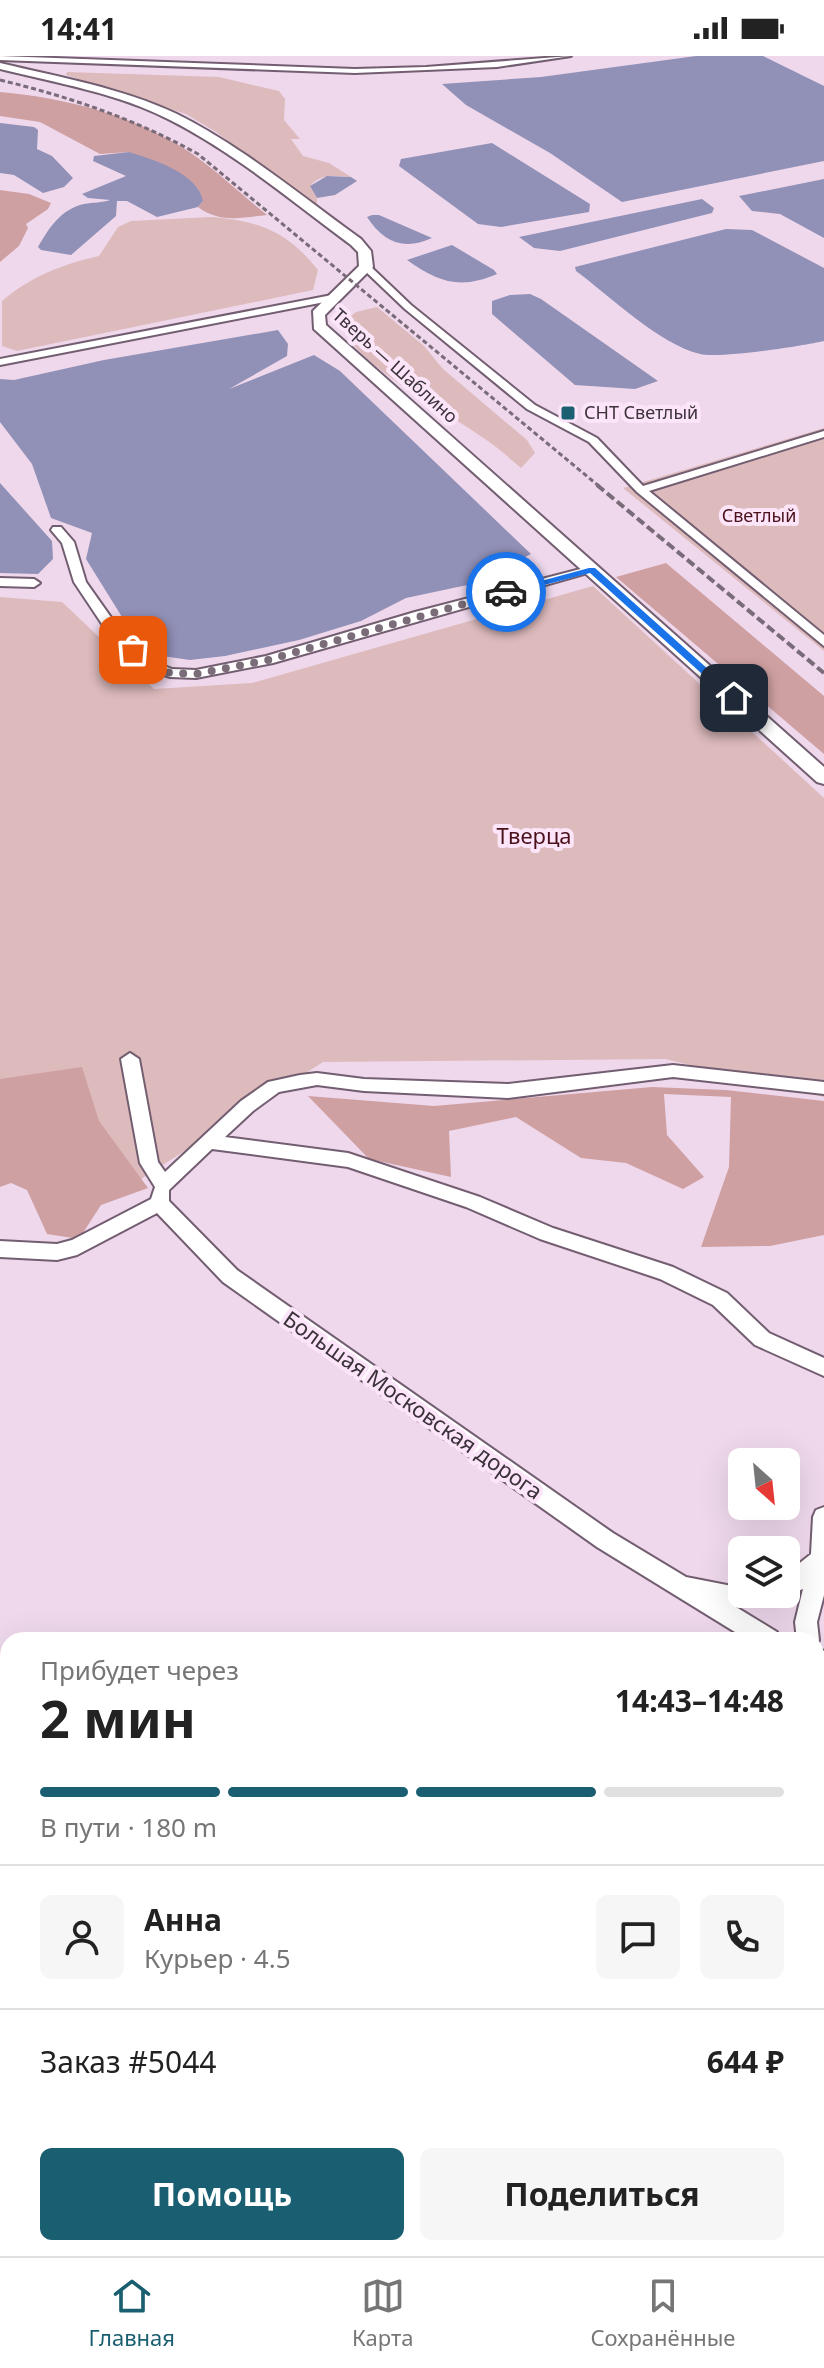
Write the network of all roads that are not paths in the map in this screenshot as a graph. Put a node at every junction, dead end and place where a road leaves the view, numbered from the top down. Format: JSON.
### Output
{"nodes":[{"id":1,"x":567,"y":56,"type":"edge"},
{"id":2,"x":0,"y":58,"type":"edge"},
{"id":3,"x":0,"y":66,"type":"edge"},
{"id":4,"x":366,"y":267,"type":"junction"},
{"id":5,"x":332,"y":298,"type":"junction"},
{"id":6,"x":0,"y":362,"type":"edge"},
{"id":7,"x":824,"y":434,"type":"edge"},
{"id":8,"x":641,"y":490,"type":"junction"},
{"id":9,"x":57,"y":530,"type":"dead end"},
{"id":10,"x":592,"y":570,"type":"junction"},
{"id":11,"x":0,"y":582,"type":"edge"},
{"id":12,"x":34,"y":583,"type":"dead end"},
{"id":13,"x":824,"y":642,"type":"edge"},
{"id":14,"x":824,"y":778,"type":"edge"},
{"id":15,"x":130,"y":1059,"type":"dead end"},
{"id":16,"x":824,"y":1088,"type":"edge"},
{"id":17,"x":209,"y":1142,"type":"junction"},
{"id":18,"x":161,"y":1194,"type":"junction"},
{"id":19,"x":0,"y":1249,"type":"edge"},
{"id":20,"x":824,"y":1367,"type":"edge"},
{"id":21,"x":824,"y":1517,"type":"edge"},
{"id":22,"x":822,"y":1559,"type":"edge"},
{"id":23,"x":800,"y":1579,"type":"edge"},
{"id":24,"x":682,"y":1587,"type":"junction"},
{"id":25,"x":728,"y":1596,"type":"edge"},
{"id":26,"x":756,"y":1632,"type":"edge"},
{"id":27,"x":807,"y":1632,"type":"edge"}],
"edges":[{"from":1,"to":2,"type":"street"},
{"from":3,"to":4,"type":"street"},
{"from":4,"to":5,"type":"street","name":"Тверь — Шаблино"},
{"from":4,"to":8,"type":"street"},
{"from":5,"to":6,"type":"street"},
{"from":5,"to":10,"type":"street","name":"Тверь — Шаблино"},
{"from":7,"to":8,"type":"street"},
{"from":8,"to":13,"type":"street"},
{"from":9,"to":10,"type":"street"},
{"from":10,"to":14,"type":"street","name":"Тверь — Шаблино"},
{"from":11,"to":12,"type":"street"},
{"from":15,"to":18,"type":"street","name":"Большая Московская дорога"},
{"from":16,"to":17,"type":"street"},
{"from":17,"to":18,"type":"street"},
{"from":17,"to":20,"type":"street"},
{"from":18,"to":19,"type":"street"},
{"from":18,"to":24,"type":"street","name":"Большая Московская дорога"},
{"from":21,"to":22,"type":"street"},
{"from":22,"to":23,"type":"street"},
{"from":22,"to":27,"type":"street"},
{"from":24,"to":25,"type":"street","name":"Большая Московская дорога"},
{"from":24,"to":26,"type":"street","name":"Большая Московская дорога"}]}
